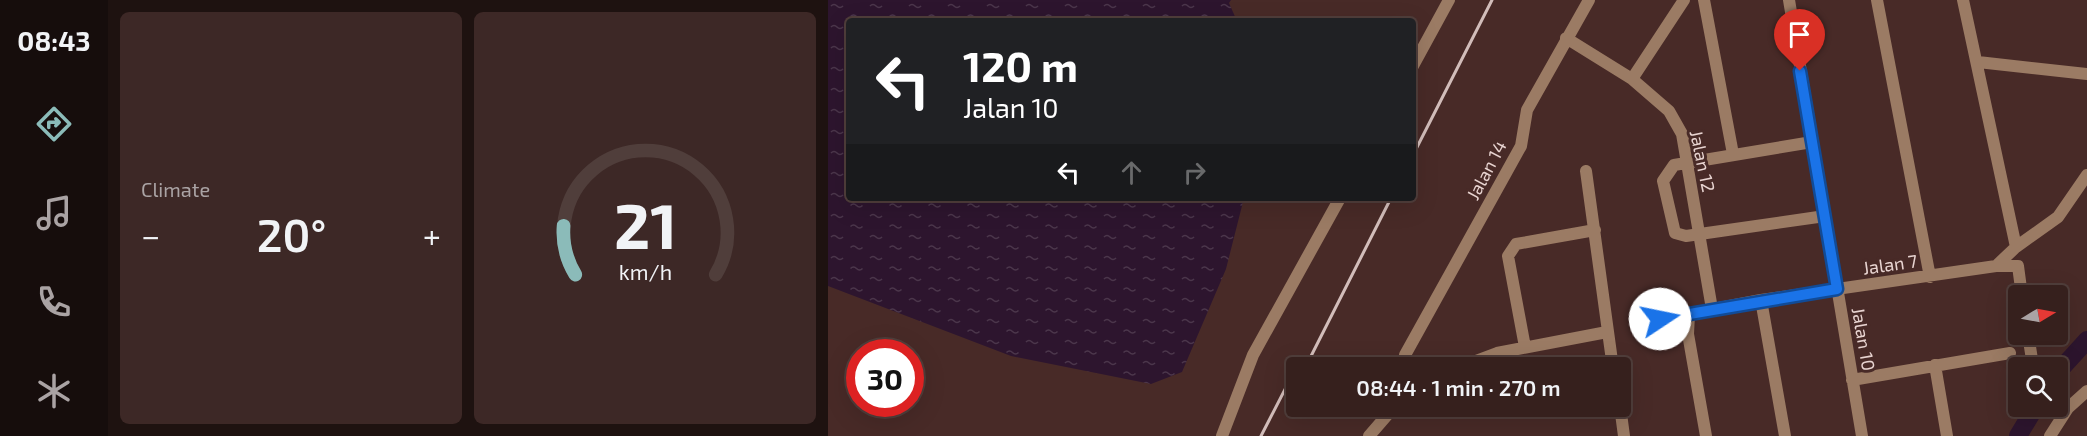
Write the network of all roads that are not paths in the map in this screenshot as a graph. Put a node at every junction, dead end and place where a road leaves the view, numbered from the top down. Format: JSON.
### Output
{"nodes":[{"id":1,"x":1449,"y":0,"type":"edge"},
{"id":2,"x":1589,"y":0,"type":"edge"},
{"id":3,"x":1684,"y":0,"type":"edge"},
{"id":4,"x":1704,"y":0,"type":"edge"},
{"id":5,"x":1789,"y":0,"type":"edge"},
{"id":6,"x":1877,"y":0,"type":"edge"},
{"id":7,"x":1964,"y":0,"type":"edge"},
{"id":8,"x":1566,"y":38,"type":"junction"},
{"id":9,"x":1416,"y":60,"type":"edge"},
{"id":10,"x":1978,"y":62,"type":"junction"},
{"id":11,"x":2087,"y":74,"type":"edge"},
{"id":12,"x":1632,"y":79,"type":"junction"},
{"id":13,"x":1812,"y":141,"type":"junction"},
{"id":14,"x":1733,"y":154,"type":"junction"},
{"id":15,"x":1687,"y":161,"type":"junction"},
{"id":16,"x":1586,"y":171,"type":"dead end"},
{"id":17,"x":2087,"y":175,"type":"edge"},
{"id":18,"x":1338,"y":201,"type":"edge"},
{"id":19,"x":1825,"y":216,"type":"junction"},
{"id":20,"x":1595,"y":230,"type":"junction"},
{"id":21,"x":1700,"y":236,"type":"junction"},
{"id":22,"x":2016,"y":247,"type":"junction"},
{"id":23,"x":1996,"y":266,"type":"junction"},
{"id":24,"x":1930,"y":277,"type":"junction"},
{"id":25,"x":2021,"y":285,"type":"edge"},
{"id":26,"x":1837,"y":289,"type":"junction"},
{"id":27,"x":1761,"y":300,"type":"junction"},
{"id":28,"x":1712,"y":309,"type":"junction"},
{"id":29,"x":1689,"y":314,"type":"junction"},
{"id":30,"x":1660,"y":319,"type":"dead end"},
{"id":31,"x":1607,"y":332,"type":"junction"},
{"id":32,"x":1525,"y":347,"type":"junction"},
{"id":33,"x":2010,"y":353,"type":"dead end"},
{"id":34,"x":1405,"y":355,"type":"dead end"},
{"id":35,"x":1486,"y":357,"type":"edge"},
{"id":36,"x":1611,"y":357,"type":"edge"},
{"id":37,"x":1935,"y":365,"type":"junction"},
{"id":38,"x":1852,"y":380,"type":"junction"},
{"id":39,"x":2087,"y":391,"type":"edge"},
{"id":40,"x":1385,"y":417,"type":"edge"},
{"id":41,"x":1621,"y":417,"type":"edge"},
{"id":42,"x":1222,"y":436,"type":"edge"},
{"id":43,"x":1369,"y":436,"type":"edge"},
{"id":44,"x":1624,"y":436,"type":"edge"},
{"id":45,"x":1706,"y":436,"type":"edge"},
{"id":46,"x":1785,"y":436,"type":"edge"},
{"id":47,"x":1862,"y":436,"type":"edge"},
{"id":48,"x":1947,"y":436,"type":"edge"},
{"id":49,"x":2050,"y":436,"type":"edge"}],
"edges":[{"from":1,"to":9,"type":"street"},
{"from":2,"to":8,"type":"street","name":"Jalan 14"},
{"from":3,"to":12,"type":"street"},
{"from":4,"to":14,"type":"street"},
{"from":5,"to":13,"type":"street","name":"Jalan 10"},
{"from":6,"to":24,"type":"street"},
{"from":7,"to":10,"type":"street"},
{"from":8,"to":12,"type":"street","name":"Jalan 12"},
{"from":8,"to":34,"type":"street","name":"Jalan 14"},
{"from":10,"to":11,"type":"street"},
{"from":10,"to":22,"type":"street"},
{"from":12,"to":15,"type":"street","name":"Jalan 12"},
{"from":13,"to":14,"type":"street"},
{"from":13,"to":19,"type":"street","name":"Jalan 10"},
{"from":14,"to":15,"type":"street"},
{"from":15,"to":21,"type":"street","name":"Jalan 12"},
{"from":15,"to":21,"type":"street"},
{"from":16,"to":20,"type":"street"},
{"from":17,"to":22,"type":"street"},
{"from":18,"to":42,"type":"street"},
{"from":19,"to":21,"type":"street"},
{"from":19,"to":26,"type":"street","name":"Jalan 10"},
{"from":20,"to":31,"type":"street"},
{"from":20,"to":32,"type":"street"},
{"from":21,"to":28,"type":"street","name":"Jalan 12"},
{"from":22,"to":23,"type":"street"},
{"from":23,"to":24,"type":"street","name":"Jalan 7"},
{"from":23,"to":25,"type":"street","name":"Jalan 7"},
{"from":24,"to":26,"type":"street","name":"Jalan 7"},
{"from":26,"to":27,"type":"street","name":"Jalan 7"},
{"from":26,"to":38,"type":"street","name":"Jalan 10"},
{"from":27,"to":28,"type":"street","name":"Jalan 7"},
{"from":27,"to":46,"type":"street"},
{"from":28,"to":29,"type":"street","name":"Jalan 7"},
{"from":29,"to":30,"type":"street","name":"Jalan 7"},
{"from":29,"to":45,"type":"street"},
{"from":31,"to":32,"type":"street"},
{"from":31,"to":36,"type":"street"},
{"from":32,"to":35,"type":"street"},
{"from":33,"to":37,"type":"street"},
{"from":37,"to":38,"type":"street"},
{"from":37,"to":48,"type":"street"},
{"from":38,"to":47,"type":"street","name":"Jalan 10"},
{"from":39,"to":49,"type":"street"},
{"from":40,"to":43,"type":"street"},
{"from":41,"to":44,"type":"street"}]}
